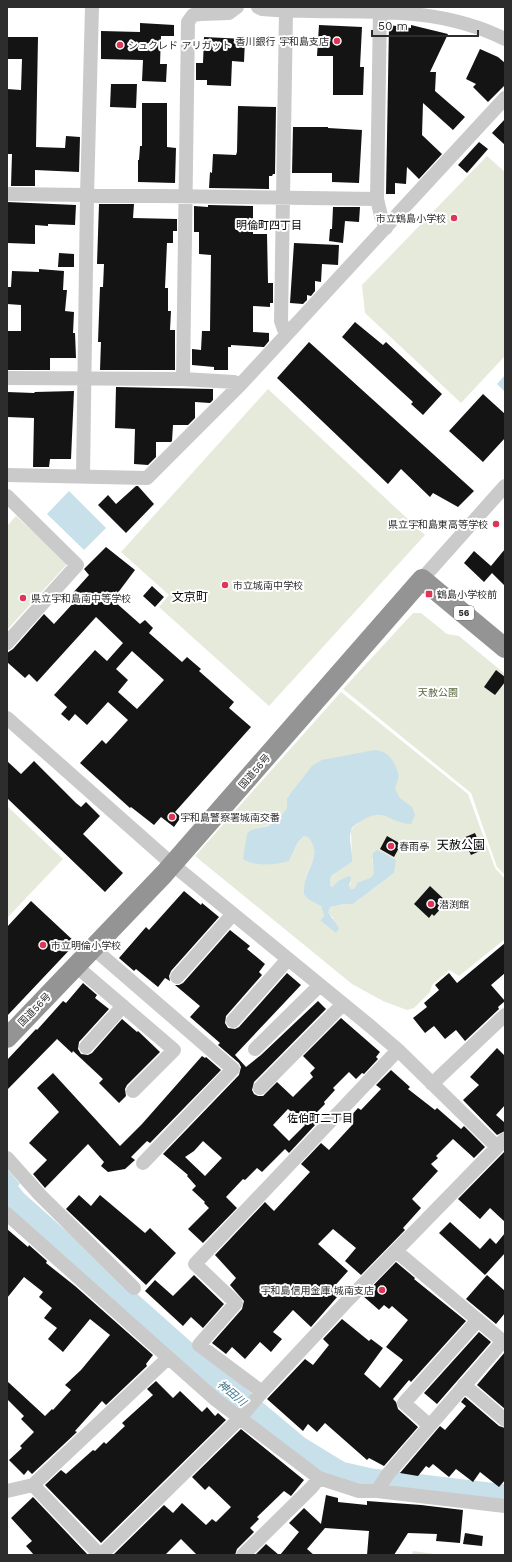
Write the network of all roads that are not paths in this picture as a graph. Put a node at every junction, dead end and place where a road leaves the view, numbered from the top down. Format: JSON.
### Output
{"nodes":[{"id":1,"x":92,"y":7,"type":"edge"},
{"id":2,"x":237,"y":7,"type":"edge"},
{"id":3,"x":258,"y":7,"type":"edge"},
{"id":4,"x":380,"y":9,"type":"edge"},
{"id":5,"x":290,"y":10,"type":"edge"},
{"id":6,"x":505,"y":39,"type":"edge"},
{"id":7,"x":505,"y":98,"type":"edge"},
{"id":8,"x":7,"y":194,"type":"edge"},
{"id":9,"x":87,"y":196,"type":"junction"},
{"id":10,"x":186,"y":197,"type":"junction"},
{"id":11,"x":283,"y":198,"type":"junction"},
{"id":12,"x":377,"y":199,"type":"junction"},
{"id":13,"x":386,"y":228,"type":"junction"},
{"id":14,"x":286,"y":335,"type":"junction"},
{"id":15,"x":7,"y":378,"type":"edge"},
{"id":16,"x":85,"y":379,"type":"junction"},
{"id":17,"x":183,"y":379,"type":"junction"},
{"id":18,"x":240,"y":385,"type":"junction"},
{"id":19,"x":7,"y":475,"type":"edge"},
{"id":20,"x":83,"y":476,"type":"junction"},
{"id":21,"x":505,"y":486,"type":"edge"},
{"id":22,"x":7,"y":496,"type":"edge"},
{"id":23,"x":422,"y":579,"type":"junction"},
{"id":24,"x":7,"y":643,"type":"edge"},
{"id":25,"x":505,"y":648,"type":"edge"},
{"id":26,"x":7,"y":718,"type":"edge"},
{"id":27,"x":172,"y":864,"type":"junction"},
{"id":28,"x":233,"y":914,"type":"junction"},
{"id":29,"x":93,"y":948,"type":"junction"},
{"id":30,"x":288,"y":958,"type":"junction"},
{"id":31,"x":76,"y":966,"type":"junction"},
{"id":32,"x":177,"y":977,"type":"dead end"},
{"id":33,"x":320,"y":985,"type":"junction"},
{"id":34,"x":343,"y":1004,"type":"junction"},
{"id":35,"x":123,"y":1006,"type":"junction"},
{"id":36,"x":505,"y":1015,"type":"edge"},
{"id":37,"x":233,"y":1021,"type":"dead end"},
{"id":38,"x":7,"y":1038,"type":"edge"},
{"id":39,"x":86,"y":1047,"type":"dead end"},
{"id":40,"x":255,"y":1049,"type":"dead end"},
{"id":41,"x":398,"y":1050,"type":"junction"},
{"id":42,"x":432,"y":1084,"type":"junction"},
{"id":43,"x":260,"y":1088,"type":"dead end"},
{"id":44,"x":133,"y":1090,"type":"dead end"},
{"id":45,"x":501,"y":1143,"type":"edge"},
{"id":46,"x":7,"y":1158,"type":"edge"},
{"id":47,"x":143,"y":1162,"type":"dead end"},
{"id":48,"x":7,"y":1214,"type":"edge"},
{"id":49,"x":396,"y":1251,"type":"junction"},
{"id":50,"x":134,"y":1288,"type":"dead end"},
{"id":51,"x":478,"y":1320,"type":"junction"},
{"id":52,"x":504,"y":1342,"type":"edge"},
{"id":53,"x":168,"y":1358,"type":"junction"},
{"id":54,"x":464,"y":1385,"type":"junction"},
{"id":55,"x":259,"y":1395,"type":"junction"},
{"id":56,"x":241,"y":1416,"type":"junction"},
{"id":57,"x":505,"y":1420,"type":"edge"},
{"id":58,"x":429,"y":1425,"type":"junction"},
{"id":59,"x":318,"y":1478,"type":"junction"},
{"id":60,"x":33,"y":1485,"type":"junction"},
{"id":61,"x":380,"y":1485,"type":"junction"},
{"id":62,"x":7,"y":1491,"type":"edge"},
{"id":63,"x":505,"y":1506,"type":"edge"},
{"id":64,"x":101,"y":1555,"type":"edge"},
{"id":65,"x":243,"y":1555,"type":"edge"}],
"edges":[{"from":1,"to":9,"type":"street"},
{"from":2,"to":10,"type":"street"},
{"from":3,"to":5,"type":"street"},
{"from":4,"to":5,"type":"street"},
{"from":4,"to":6,"type":"street"},
{"from":4,"to":12,"type":"street"},
{"from":5,"to":11,"type":"street"},
{"from":7,"to":13,"type":"street"},
{"from":8,"to":9,"type":"street"},
{"from":9,"to":10,"type":"street"},
{"from":9,"to":16,"type":"street"},
{"from":10,"to":11,"type":"street"},
{"from":10,"to":17,"type":"street"},
{"from":11,"to":12,"type":"street"},
{"from":11,"to":14,"type":"street"},
{"from":12,"to":13,"type":"street"},
{"from":13,"to":14,"type":"street"},
{"from":14,"to":18,"type":"street"},
{"from":15,"to":16,"type":"street"},
{"from":16,"to":17,"type":"street"},
{"from":16,"to":20,"type":"street"},
{"from":17,"to":18,"type":"street"},
{"from":18,"to":20,"type":"street"},
{"from":19,"to":20,"type":"street"},
{"from":21,"to":23,"type":"street"},
{"from":22,"to":24,"type":"street"},
{"from":23,"to":25,"type":"highway","number":"56"},
{"from":23,"to":27,"type":"highway","name":"国道56号"},
{"from":26,"to":27,"type":"street"},
{"from":27,"to":28,"type":"street"},
{"from":27,"to":29,"type":"highway","name":"国道56号"},
{"from":28,"to":30,"type":"street"},
{"from":28,"to":32,"type":"street"},
{"from":29,"to":31,"type":"highway","name":"国道56号"},
{"from":29,"to":47,"type":"street"},
{"from":30,"to":33,"type":"street"},
{"from":30,"to":37,"type":"street"},
{"from":31,"to":35,"type":"street"},
{"from":31,"to":38,"type":"highway","name":"国道56号"},
{"from":33,"to":34,"type":"street"},
{"from":33,"to":40,"type":"street"},
{"from":34,"to":41,"type":"street"},
{"from":34,"to":43,"type":"street"},
{"from":35,"to":39,"type":"street"},
{"from":35,"to":44,"type":"street"},
{"from":36,"to":42,"type":"street"},
{"from":41,"to":42,"type":"street"},
{"from":41,"to":55,"type":"street"},
{"from":42,"to":45,"type":"street"},
{"from":45,"to":49,"type":"street"},
{"from":46,"to":50,"type":"street"},
{"from":48,"to":53,"type":"street"},
{"from":49,"to":51,"type":"street"},
{"from":49,"to":55,"type":"street"},
{"from":51,"to":52,"type":"street"},
{"from":51,"to":58,"type":"street"},
{"from":52,"to":54,"type":"street"},
{"from":53,"to":56,"type":"street"},
{"from":53,"to":60,"type":"street"},
{"from":54,"to":57,"type":"street"},
{"from":54,"to":58,"type":"street"},
{"from":55,"to":56,"type":"street"},
{"from":56,"to":59,"type":"street"},
{"from":56,"to":64,"type":"street"},
{"from":58,"to":61,"type":"street"},
{"from":59,"to":61,"type":"street"},
{"from":59,"to":65,"type":"street"},
{"from":60,"to":62,"type":"street"},
{"from":60,"to":64,"type":"street"},
{"from":61,"to":63,"type":"street"}]}
